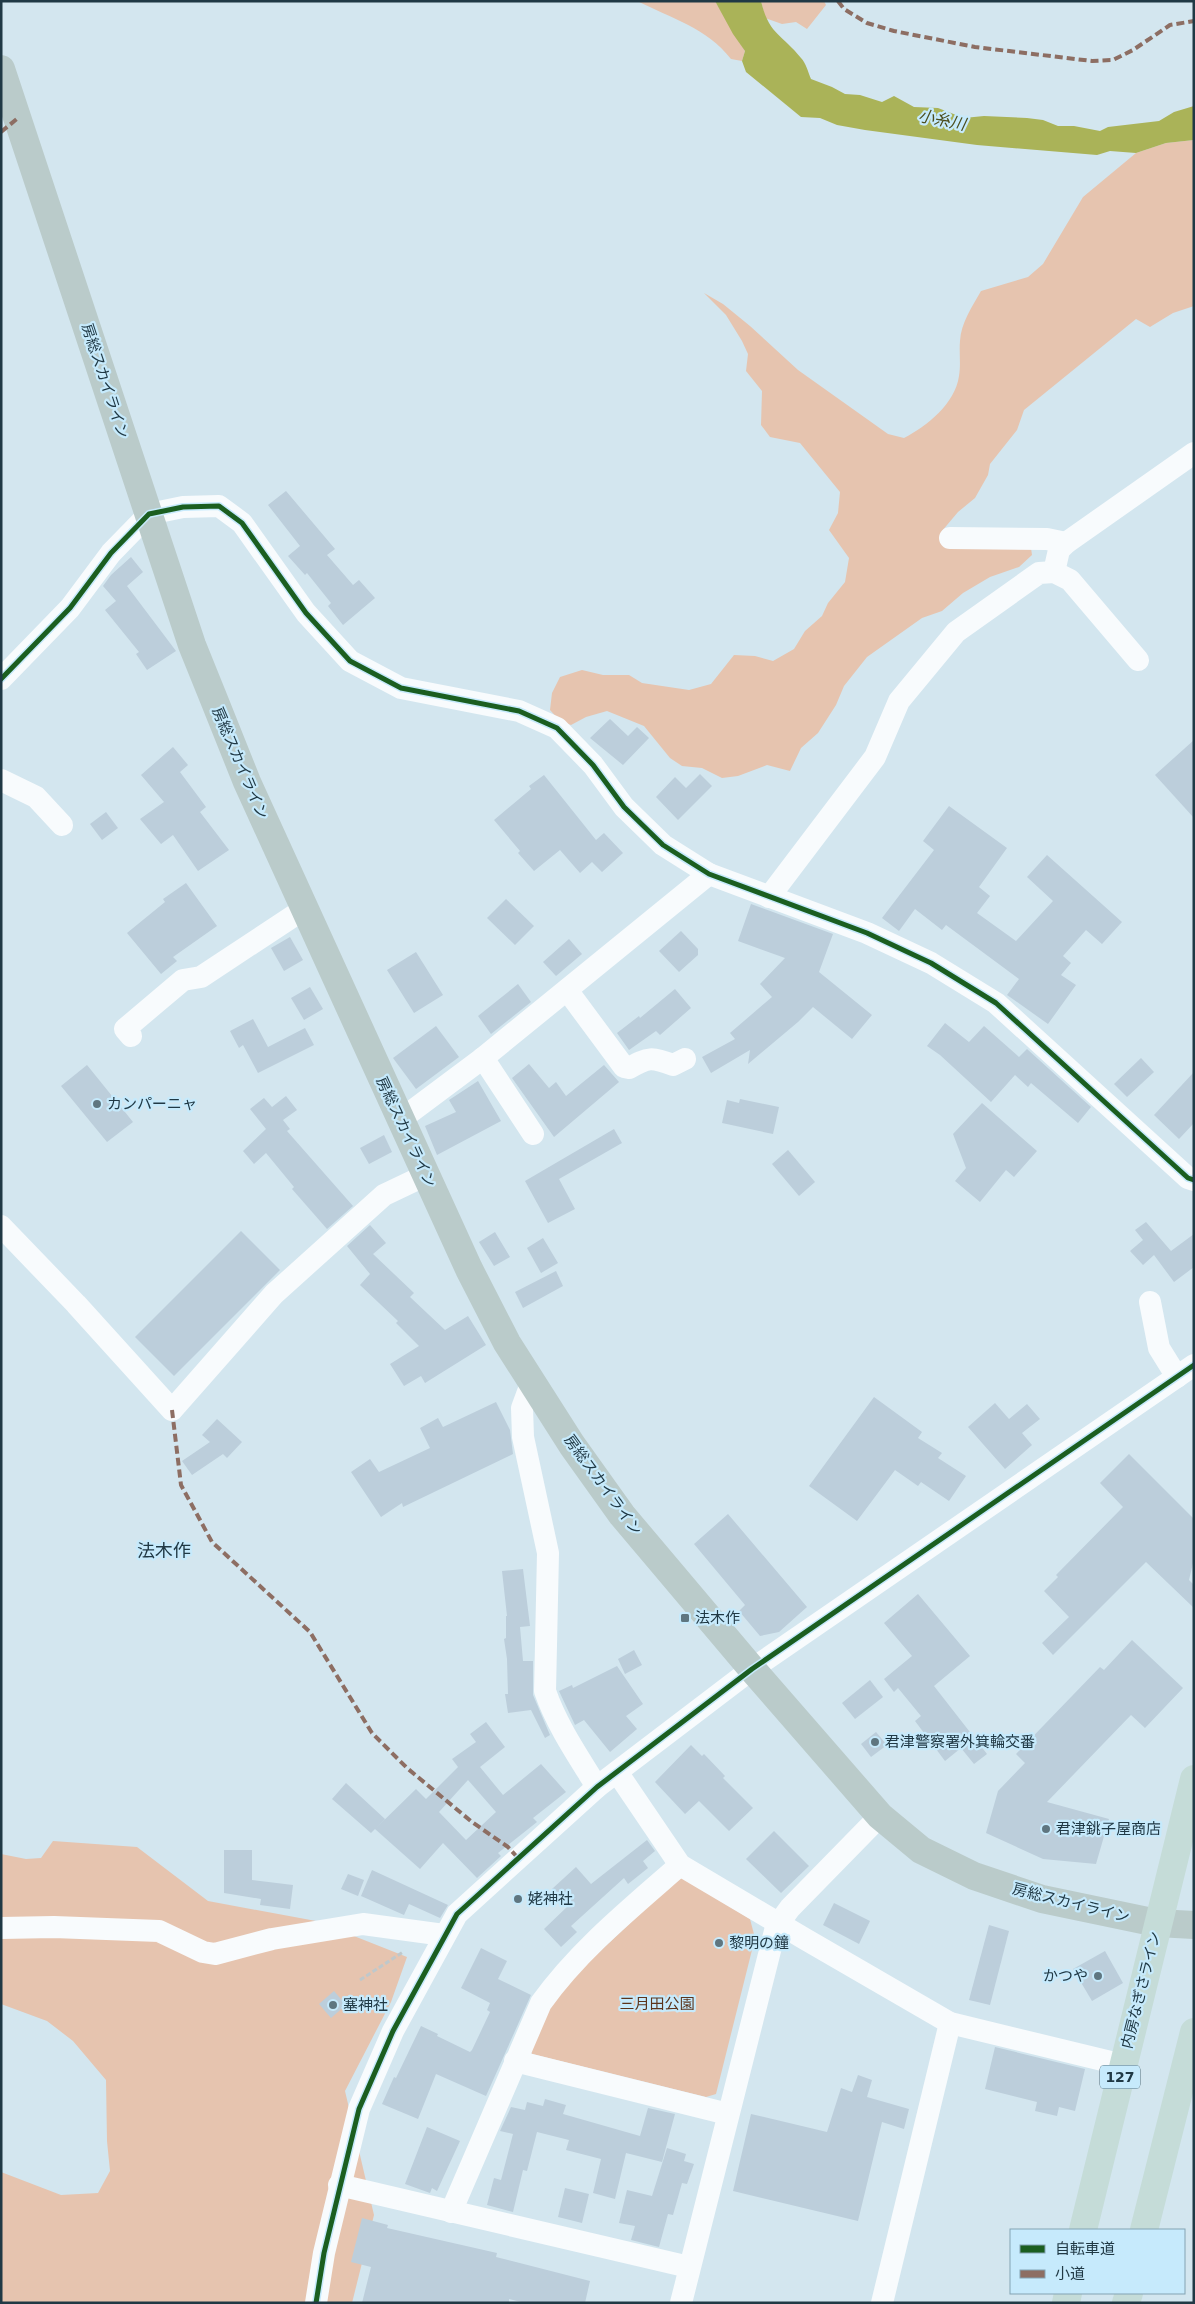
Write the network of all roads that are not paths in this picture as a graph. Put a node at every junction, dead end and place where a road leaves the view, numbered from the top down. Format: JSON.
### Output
{"nodes":[{"id":1,"x":1,"y":69,"type":"edge"},
{"id":2,"x":1194,"y":452,"type":"edge"},
{"id":3,"x":149,"y":514,"type":"junction"},
{"id":4,"x":950,"y":538,"type":"dead end"},
{"id":5,"x":1066,"y":543,"type":"junction"},
{"id":6,"x":1054,"y":572,"type":"junction"},
{"id":7,"x":1138,"y":660,"type":"dead end"},
{"id":8,"x":1,"y":678,"type":"edge"},
{"id":9,"x":1,"y":780,"type":"edge"},
{"id":10,"x":62,"y":825,"type":"dead end"},
{"id":11,"x":709,"y":874,"type":"junction"},
{"id":12,"x":769,"y":897,"type":"junction"},
{"id":13,"x":304,"y":909,"type":"junction"},
{"id":14,"x":567,"y":990,"type":"junction"},
{"id":15,"x":131,"y":1036,"type":"dead end"},
{"id":16,"x":483,"y":1058,"type":"junction"},
{"id":17,"x":685,"y":1059,"type":"dead end"},
{"id":18,"x":400,"y":1120,"type":"junction"},
{"id":19,"x":533,"y":1134,"type":"dead end"},
{"id":20,"x":426,"y":1175,"type":"junction"},
{"id":21,"x":1194,"y":1180,"type":"edge"},
{"id":22,"x":1,"y":1226,"type":"edge"},
{"id":23,"x":1150,"y":1302,"type":"dead end"},
{"id":24,"x":1186,"y":1371,"type":"edge"},
{"id":25,"x":532,"y":1381,"type":"junction"},
{"id":26,"x":752,"y":1669,"type":"junction"},
{"id":27,"x":617,"y":1772,"type":"junction"},
{"id":28,"x":1194,"y":1779,"type":"edge"},
{"id":29,"x":597,"y":1787,"type":"junction"},
{"id":30,"x":880,"y":1816,"type":"junction"},
{"id":31,"x":680,"y":1865,"type":"junction"},
{"id":32,"x":779,"y":1923,"type":"junction"},
{"id":33,"x":1158,"y":1923,"type":"junction"},
{"id":34,"x":1194,"y":1925,"type":"edge"},
{"id":35,"x":1,"y":1928,"type":"edge"},
{"id":36,"x":444,"y":1935,"type":"junction"},
{"id":37,"x":1194,"y":1942,"type":"edge"},
{"id":38,"x":950,"y":2023,"type":"junction"},
{"id":39,"x":1194,"y":2032,"type":"edge"},
{"id":40,"x":515,"y":2061,"type":"junction"},
{"id":41,"x":1123,"y":2065,"type":"junction"},
{"id":42,"x":728,"y":2114,"type":"junction"},
{"id":43,"x":339,"y":2185,"type":"junction"},
{"id":44,"x":451,"y":2212,"type":"junction"},
{"id":45,"x":1083,"y":2229,"type":"edge"},
{"id":46,"x":1144,"y":2229,"type":"edge"},
{"id":47,"x":689,"y":2266,"type":"junction"},
{"id":48,"x":316,"y":2303,"type":"edge"},
{"id":49,"x":680,"y":2303,"type":"edge"},
{"id":50,"x":882,"y":2303,"type":"edge"}],
"edges":[{"from":1,"to":3,"type":"main road","name":"房総スカイライン"},
{"from":2,"to":5,"type":"street"},
{"from":3,"to":8,"type":"street"},
{"from":3,"to":11,"type":"street"},
{"from":3,"to":13,"type":"main road","name":"房総スカイライン"},
{"from":4,"to":5,"type":"street"},
{"from":5,"to":6,"type":"street"},
{"from":6,"to":7,"type":"street"},
{"from":6,"to":12,"type":"street"},
{"from":9,"to":10,"type":"street"},
{"from":11,"to":12,"type":"street"},
{"from":11,"to":14,"type":"street"},
{"from":12,"to":21,"type":"street"},
{"from":13,"to":15,"type":"street"},
{"from":13,"to":18,"type":"main road","name":"房総スカイライン"},
{"from":14,"to":16,"type":"street"},
{"from":14,"to":17,"type":"street"},
{"from":16,"to":18,"type":"street"},
{"from":16,"to":19,"type":"street"},
{"from":18,"to":20,"type":"main road","name":"房総スカイライン"},
{"from":20,"to":22,"type":"street"},
{"from":20,"to":25,"type":"main road","name":"房総スカイライン"},
{"from":23,"to":24,"type":"street"},
{"from":24,"to":26,"type":"street"},
{"from":25,"to":26,"type":"main road","name":"房総スカイライン"},
{"from":25,"to":29,"type":"street"},
{"from":26,"to":27,"type":"street"},
{"from":26,"to":30,"type":"main road","name":"房総スカイライン"},
{"from":27,"to":29,"type":"street"},
{"from":27,"to":31,"type":"street"},
{"from":28,"to":33,"type":"highway","name":"内房なぎさライン","number":"127"},
{"from":29,"to":36,"type":"street"},
{"from":30,"to":32,"type":"street"},
{"from":30,"to":33,"type":"main road","name":"房総スカイライン"},
{"from":31,"to":32,"type":"street"},
{"from":31,"to":40,"type":"street"},
{"from":32,"to":38,"type":"street"},
{"from":32,"to":42,"type":"street"},
{"from":33,"to":34,"type":"main road"},
{"from":33,"to":37,"type":"main road"},
{"from":33,"to":41,"type":"highway","name":"内房なぎさライン","number":"127"},
{"from":35,"to":36,"type":"street"},
{"from":36,"to":43,"type":"street"},
{"from":38,"to":41,"type":"street"},
{"from":38,"to":50,"type":"street"},
{"from":39,"to":46,"type":"highway"},
{"from":40,"to":42,"type":"street"},
{"from":40,"to":44,"type":"street"},
{"from":41,"to":45,"type":"highway","name":"内房なぎさライン","number":"127"},
{"from":42,"to":47,"type":"street"},
{"from":43,"to":44,"type":"street"},
{"from":43,"to":48,"type":"street"},
{"from":44,"to":47,"type":"street"},
{"from":47,"to":49,"type":"street"}]}
